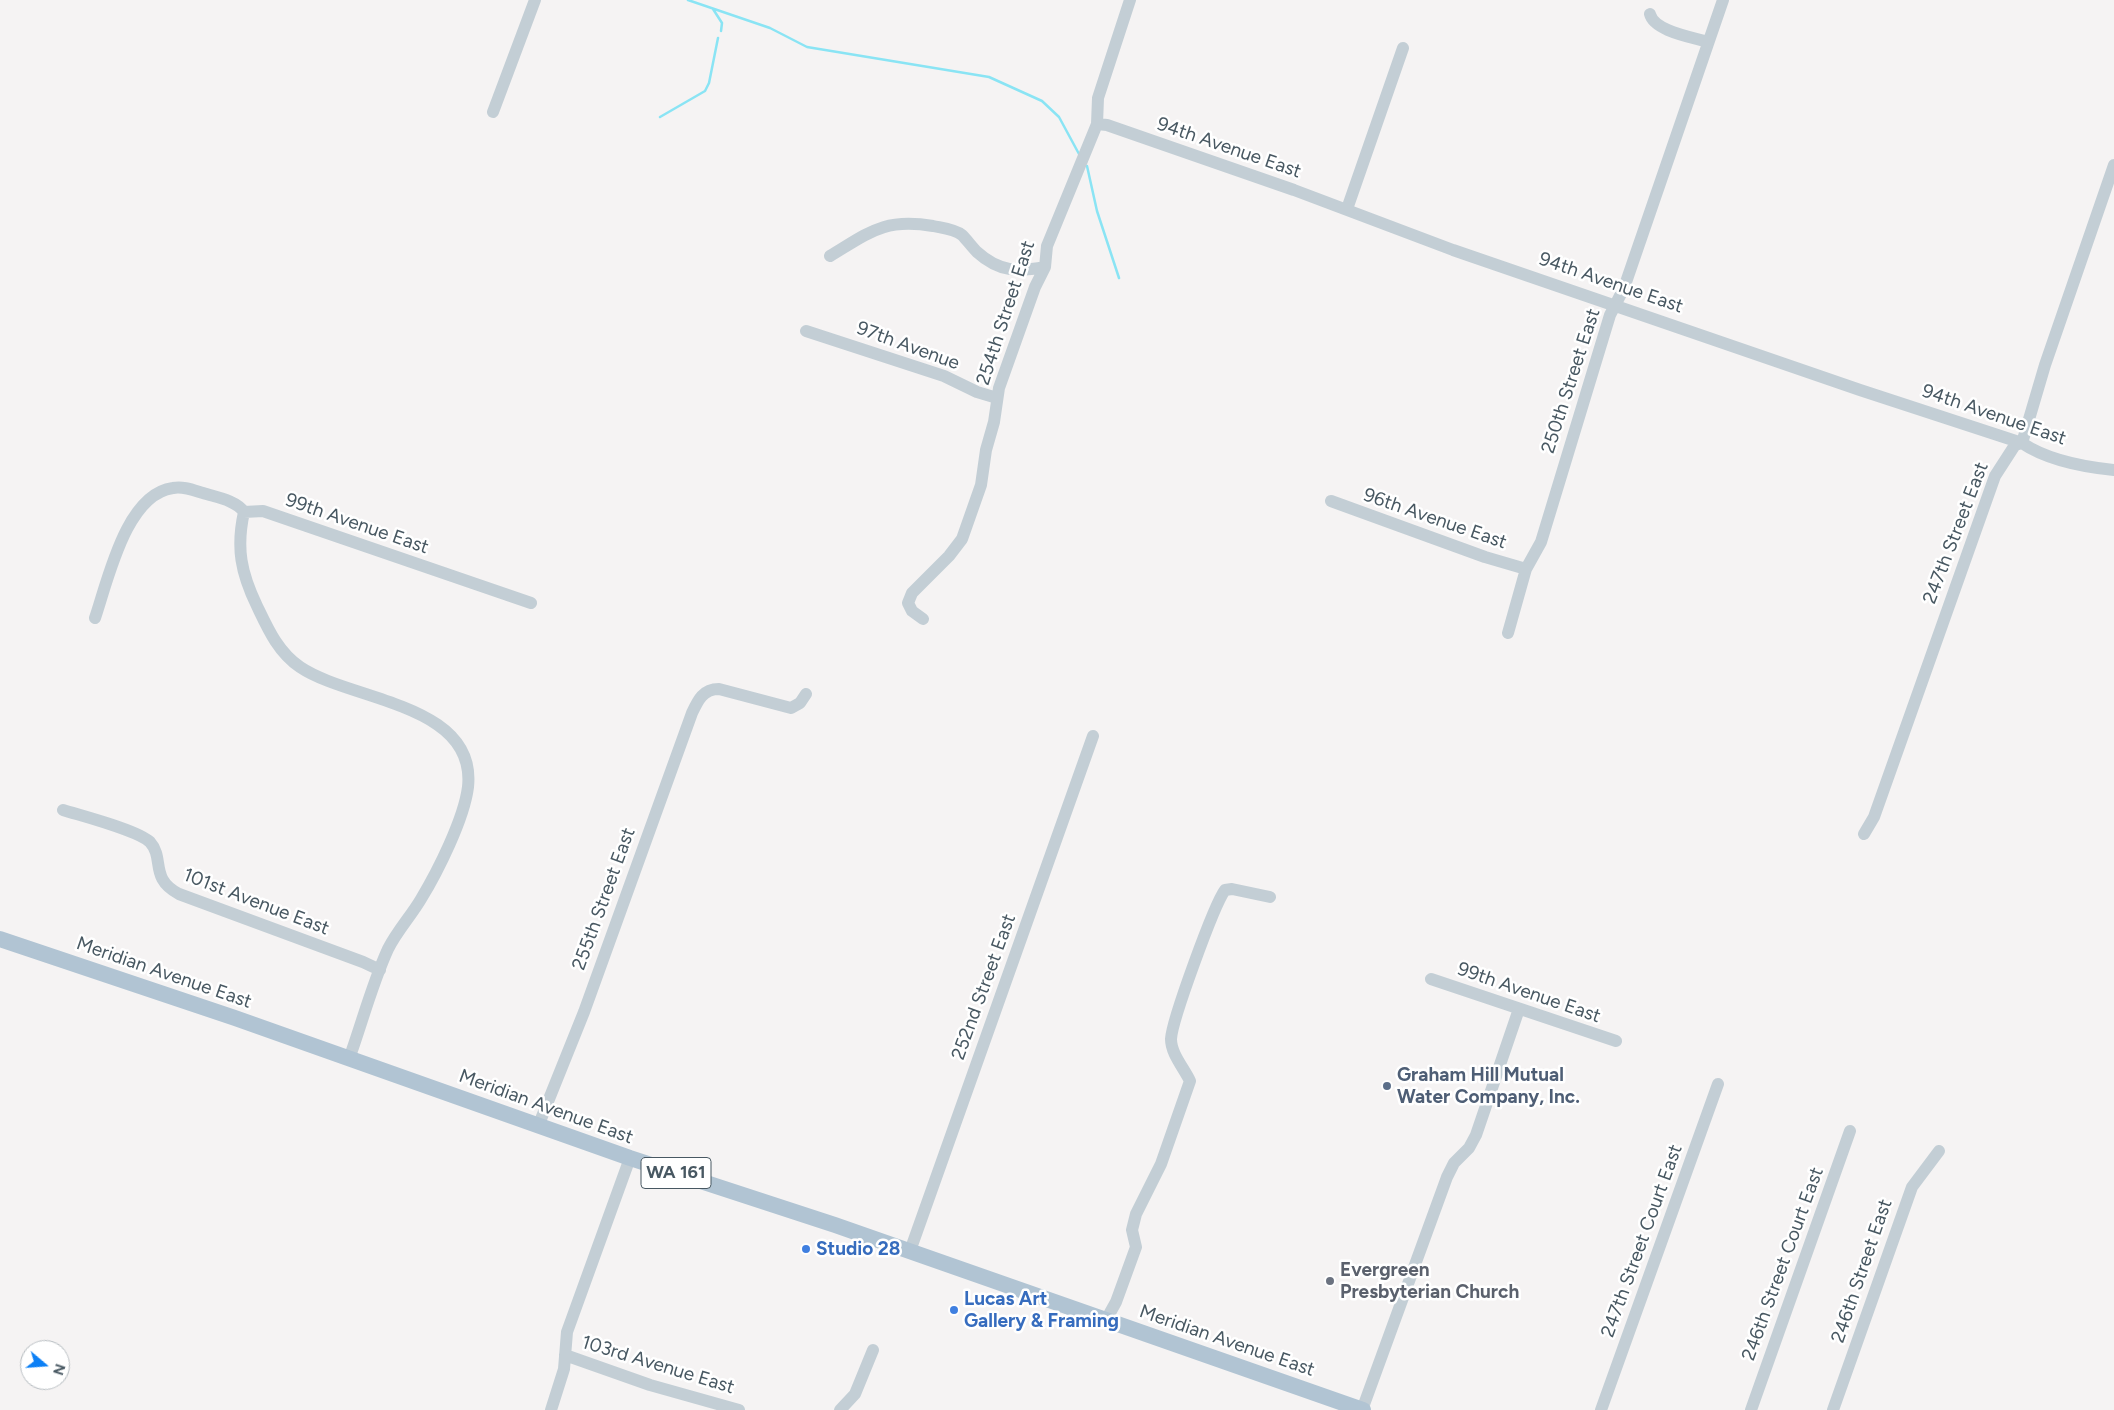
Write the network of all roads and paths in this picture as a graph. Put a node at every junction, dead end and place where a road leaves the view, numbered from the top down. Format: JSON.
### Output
{"nodes":[{"id":1,"x":535,"y":0,"type":"edge"},
{"id":2,"x":1130,"y":0,"type":"edge"},
{"id":3,"x":1723,"y":0,"type":"edge"},
{"id":4,"x":1650,"y":14,"type":"dead end"},
{"id":5,"x":1708,"y":42,"type":"junction"},
{"id":6,"x":1403,"y":48,"type":"dead end"},
{"id":7,"x":493,"y":112,"type":"dead end"},
{"id":8,"x":1097,"y":124,"type":"junction"},
{"id":9,"x":2114,"y":164,"type":"edge"},
{"id":10,"x":1348,"y":210,"type":"junction"},
{"id":11,"x":830,"y":256,"type":"dead end"},
{"id":12,"x":1044,"y":267,"type":"junction"},
{"id":13,"x":1617,"y":305,"type":"junction"},
{"id":14,"x":806,"y":331,"type":"dead end"},
{"id":15,"x":998,"y":398,"type":"junction"},
{"id":16,"x":2022,"y":443,"type":"junction"},
{"id":17,"x":2114,"y":470,"type":"edge"},
{"id":18,"x":1331,"y":502,"type":"dead end"},
{"id":19,"x":244,"y":512,"type":"junction"},
{"id":20,"x":1526,"y":570,"type":"junction"},
{"id":21,"x":532,"y":603,"type":"dead end"},
{"id":22,"x":96,"y":618,"type":"dead end"},
{"id":23,"x":923,"y":619,"type":"dead end"},
{"id":24,"x":1508,"y":633,"type":"dead end"},
{"id":25,"x":806,"y":694,"type":"dead end"},
{"id":26,"x":1093,"y":736,"type":"dead end"},
{"id":27,"x":63,"y":810,"type":"dead end"},
{"id":28,"x":1864,"y":834,"type":"dead end"},
{"id":29,"x":1270,"y":897,"type":"dead end"},
{"id":30,"x":0,"y":939,"type":"edge"},
{"id":31,"x":380,"y":970,"type":"junction"},
{"id":32,"x":1431,"y":979,"type":"dead end"},
{"id":33,"x":1519,"y":1009,"type":"junction"},
{"id":34,"x":1616,"y":1041,"type":"dead end"},
{"id":35,"x":349,"y":1060,"type":"junction"},
{"id":36,"x":1718,"y":1084,"type":"dead end"},
{"id":37,"x":539,"y":1124,"type":"junction"},
{"id":38,"x":1850,"y":1131,"type":"dead end"},
{"id":39,"x":1939,"y":1151,"type":"dead end"},
{"id":40,"x":630,"y":1158,"type":"junction"},
{"id":41,"x":910,"y":1251,"type":"junction"},
{"id":42,"x":1106,"y":1320,"type":"junction"},
{"id":43,"x":872,"y":1350,"type":"dead end"},
{"id":44,"x":565,"y":1355,"type":"junction"},
{"id":45,"x":1355,"y":1409,"type":"edge"},
{"id":46,"x":551,"y":1410,"type":"edge"},
{"id":47,"x":739,"y":1410,"type":"edge"},
{"id":48,"x":840,"y":1410,"type":"edge"},
{"id":49,"x":1601,"y":1410,"type":"edge"},
{"id":50,"x":1751,"y":1410,"type":"edge"},
{"id":51,"x":1834,"y":1410,"type":"edge"}],
"edges":[{"from":1,"to":7,"type":"street"},
{"from":2,"to":8,"type":"street","name":"254th Street East"},
{"from":3,"to":5,"type":"street","name":"250th Street East"},
{"from":4,"to":5,"type":"street"},
{"from":5,"to":13,"type":"street","name":"250th Street East"},
{"from":6,"to":10,"type":"street"},
{"from":8,"to":10,"type":"street","name":"94th Avenue East"},
{"from":8,"to":12,"type":"street","name":"254th Street East"},
{"from":9,"to":16,"type":"street","name":"247th Street East"},
{"from":10,"to":13,"type":"street","name":"94th Avenue East"},
{"from":11,"to":12,"type":"street"},
{"from":12,"to":15,"type":"street","name":"254th Street East"},
{"from":13,"to":16,"type":"street","name":"94th Avenue East"},
{"from":13,"to":20,"type":"street","name":"250th Street East"},
{"from":14,"to":15,"type":"street","name":"97th Avenue"},
{"from":15,"to":23,"type":"street","name":"254th Street East"},
{"from":16,"to":17,"type":"street","name":"94th Avenue East"},
{"from":16,"to":28,"type":"street","name":"247th Street East"},
{"from":18,"to":20,"type":"street","name":"96th Avenue East"},
{"from":19,"to":21,"type":"street","name":"99th Avenue East"},
{"from":19,"to":22,"type":"street","name":"99th Avenue East"},
{"from":19,"to":31,"type":"street"},
{"from":20,"to":24,"type":"street","name":"250th Street East"},
{"from":25,"to":37,"type":"street","name":"255th Street East"},
{"from":26,"to":41,"type":"street","name":"252nd Street East"},
{"from":27,"to":31,"type":"street","name":"101st Avenue East"},
{"from":29,"to":42,"type":"street"},
{"from":30,"to":35,"type":"main road","name":"Meridian Avenue East","number":"WA 161"},
{"from":31,"to":35,"type":"street"},
{"from":32,"to":33,"type":"street","name":"99th Avenue East"},
{"from":33,"to":34,"type":"street","name":"99th Avenue East"},
{"from":33,"to":45,"type":"street"},
{"from":35,"to":37,"type":"main road","name":"Meridian Avenue East","number":"WA 161"},
{"from":36,"to":49,"type":"street","name":"247th Street Court East"},
{"from":37,"to":40,"type":"main road","name":"Meridian Avenue East","number":"WA 161"},
{"from":38,"to":50,"type":"street","name":"246th Street Court East"},
{"from":39,"to":51,"type":"street","name":"246th Street East"},
{"from":40,"to":41,"type":"main road","name":"Meridian Avenue East","number":"WA 161"},
{"from":40,"to":44,"type":"street"},
{"from":41,"to":42,"type":"main road","name":"Meridian Avenue East","number":"WA 161"},
{"from":42,"to":45,"type":"main road","name":"Meridian Avenue East","number":"WA 161"},
{"from":43,"to":48,"type":"street"},
{"from":44,"to":46,"type":"street"},
{"from":44,"to":47,"type":"street","name":"103rd Avenue East"}]}
